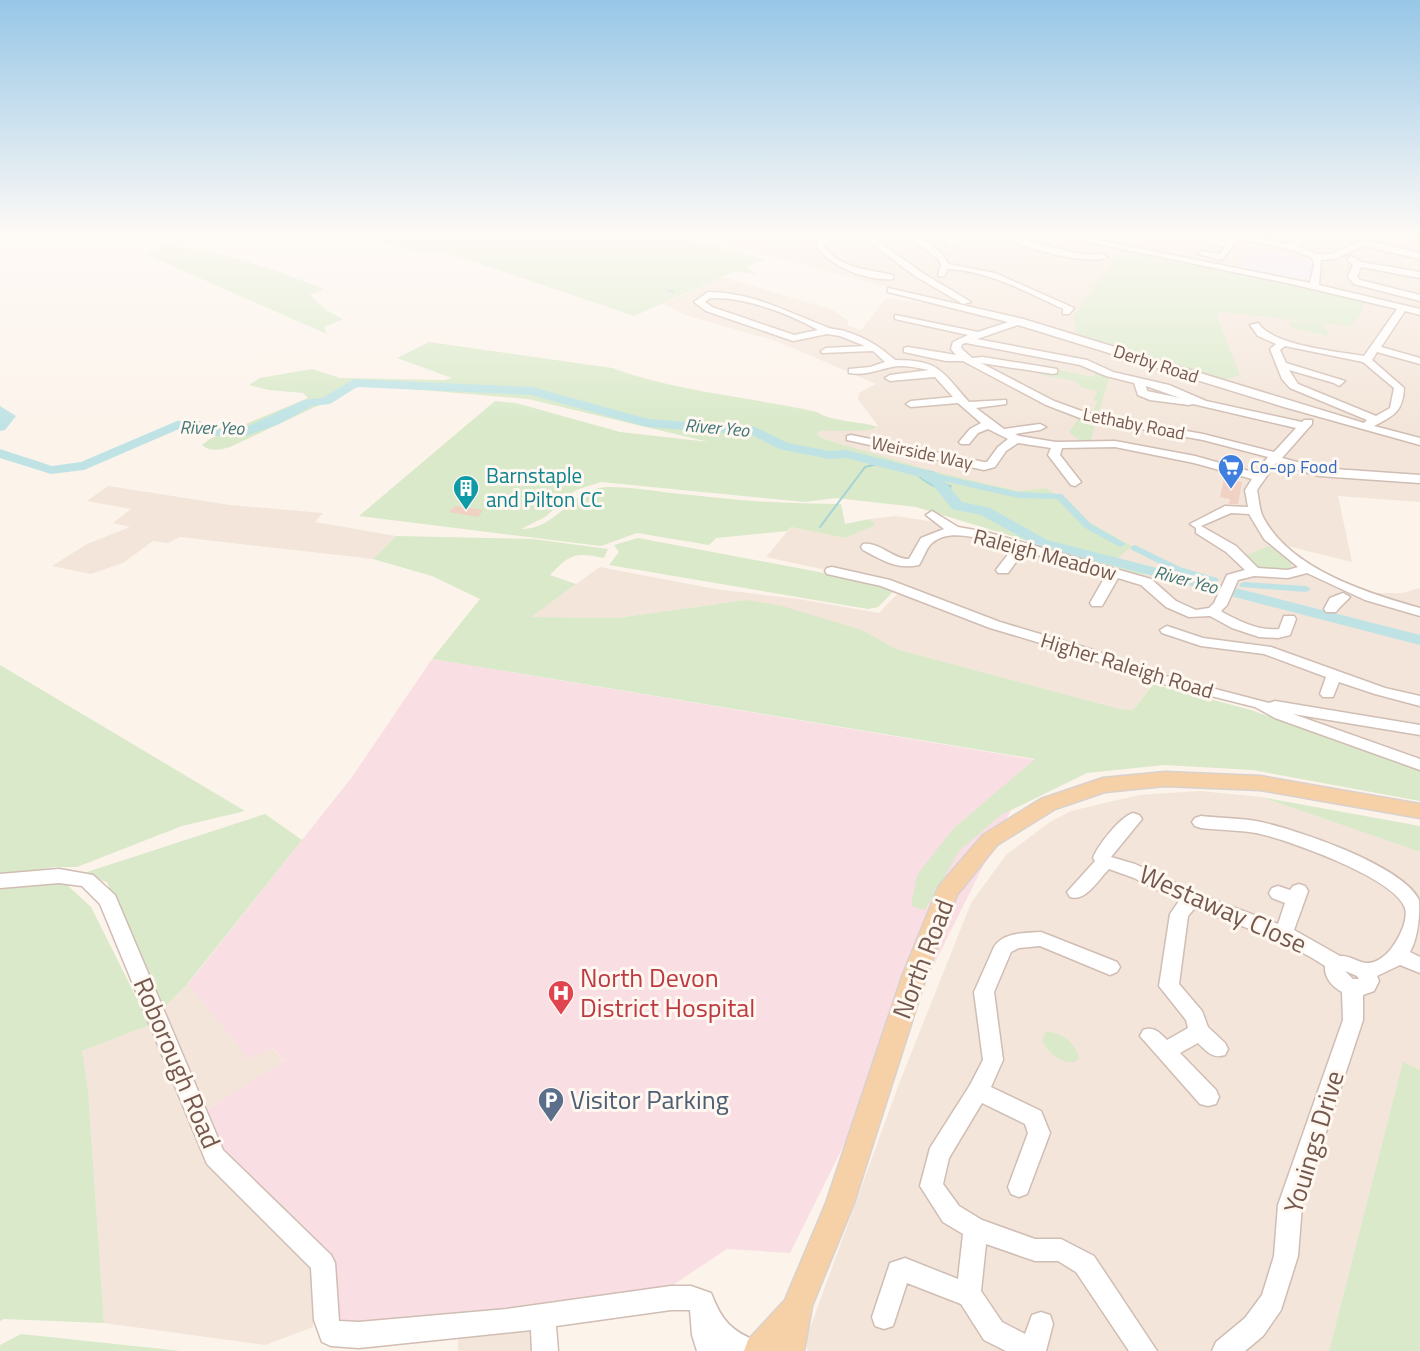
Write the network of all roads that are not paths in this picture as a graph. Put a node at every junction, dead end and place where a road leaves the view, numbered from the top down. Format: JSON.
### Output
{"nodes":[{"id":1,"x":703,"y":299,"type":"edge"},
{"id":2,"x":738,"y":299,"type":"edge"},
{"id":3,"x":933,"y":299,"type":"edge"},
{"id":4,"x":961,"y":299,"type":"edge"},
{"id":5,"x":1048,"y":299,"type":"edge"},
{"id":6,"x":1369,"y":299,"type":"edge"},
{"id":7,"x":1403,"y":307,"type":"junction"},
{"id":8,"x":1066,"y":312,"type":"dead end"},
{"id":9,"x":1420,"y":312,"type":"edge"},
{"id":10,"x":990,"y":313,"type":"junction"},
{"id":11,"x":898,"y":317,"type":"dead end"},
{"id":12,"x":1020,"y":321,"type":"junction"},
{"id":13,"x":1255,"y":325,"type":"dead end"},
{"id":14,"x":827,"y":332,"type":"junction"},
{"id":15,"x":979,"y":335,"type":"junction"},
{"id":16,"x":964,"y":340,"type":"junction"},
{"id":17,"x":1283,"y":343,"type":"junction"},
{"id":18,"x":876,"y":347,"type":"junction"},
{"id":19,"x":1376,"y":349,"type":"junction"},
{"id":20,"x":908,"y":350,"type":"dead end"},
{"id":21,"x":826,"y":351,"type":"dead end"},
{"id":22,"x":967,"y":360,"type":"junction"},
{"id":23,"x":1367,"y":360,"type":"junction"},
{"id":24,"x":1420,"y":361,"type":"edge"},
{"id":25,"x":892,"y":363,"type":"junction"},
{"id":26,"x":1281,"y":365,"type":"junction"},
{"id":27,"x":853,"y":371,"type":"dead end"},
{"id":28,"x":1053,"y":371,"type":"dead end"},
{"id":29,"x":939,"y":373,"type":"junction"},
{"id":30,"x":890,"y":378,"type":"dead end"},
{"id":31,"x":1339,"y":383,"type":"dead end"},
{"id":32,"x":1002,"y":402,"type":"dead end"},
{"id":33,"x":964,"y":403,"type":"junction"},
{"id":34,"x":911,"y":404,"type":"dead end"},
{"id":35,"x":1317,"y":414,"type":"junction"},
{"id":36,"x":1376,"y":420,"type":"junction"},
{"id":37,"x":988,"y":424,"type":"junction"},
{"id":38,"x":1303,"y":426,"type":"junction"},
{"id":39,"x":1040,"y":427,"type":"dead end"},
{"id":40,"x":1364,"y":427,"type":"junction"},
{"id":41,"x":1002,"y":433,"type":"junction"},
{"id":42,"x":851,"y":438,"type":"dead end"},
{"id":43,"x":1016,"y":439,"type":"junction"},
{"id":44,"x":965,"y":442,"type":"dead end"},
{"id":45,"x":1420,"y":442,"type":"edge"},
{"id":46,"x":1056,"y":445,"type":"junction"},
{"id":47,"x":1275,"y":458,"type":"junction"},
{"id":48,"x":1258,"y":477,"type":"junction"},
{"id":49,"x":1420,"y":478,"type":"edge"},
{"id":50,"x":1075,"y":482,"type":"dead end"},
{"id":51,"x":1253,"y":511,"type":"junction"},
{"id":52,"x":932,"y":515,"type":"dead end"},
{"id":53,"x":954,"y":530,"type":"junction"},
{"id":54,"x":1020,"y":546,"type":"junction"},
{"id":55,"x":868,"y":547,"type":"dead end"},
{"id":56,"x":1004,"y":564,"type":"dead end"},
{"id":57,"x":1310,"y":568,"type":"junction"},
{"id":58,"x":831,"y":571,"type":"dead end"},
{"id":59,"x":1254,"y":572,"type":"junction"},
{"id":60,"x":1114,"y":573,"type":"junction"},
{"id":61,"x":1347,"y":593,"type":"junction"},
{"id":62,"x":1097,"y":597,"type":"dead end"},
{"id":63,"x":1216,"y":609,"type":"junction"},
{"id":64,"x":1331,"y":609,"type":"dead end"},
{"id":65,"x":1420,"y":612,"type":"edge"},
{"id":66,"x":1403,"y":615,"type":"dead end"},
{"id":67,"x":1289,"y":619,"type":"dead end"},
{"id":68,"x":1167,"y":630,"type":"dead end"},
{"id":69,"x":1267,"y":642,"type":"junction"},
{"id":70,"x":1334,"y":674,"type":"junction"},
{"id":71,"x":1328,"y":694,"type":"dead end"},
{"id":72,"x":1420,"y":701,"type":"edge"},
{"id":73,"x":1260,"y":704,"type":"junction"},
{"id":74,"x":1420,"y":730,"type":"edge"},
{"id":75,"x":1420,"y":765,"type":"edge"},
{"id":76,"x":1420,"y":812,"type":"edge"},
{"id":77,"x":1132,"y":819,"type":"dead end"},
{"id":78,"x":1201,"y":822,"type":"dead end"},
{"id":79,"x":1105,"y":862,"type":"junction"},
{"id":80,"x":0,"y":881,"type":"edge"},
{"id":81,"x":1076,"y":892,"type":"dead end"},
{"id":82,"x":1278,"y":892,"type":"dead end"},
{"id":83,"x":1191,"y":899,"type":"junction"},
{"id":84,"x":1416,"y":901,"type":"edge"},
{"id":85,"x":1284,"y":932,"type":"junction"},
{"id":86,"x":1400,"y":956,"type":"junction"},
{"id":87,"x":1420,"y":965,"type":"edge"},
{"id":88,"x":1110,"y":967,"type":"dead end"},
{"id":89,"x":1358,"y":979,"type":"junction"},
{"id":90,"x":1199,"y":1031,"type":"junction"},
{"id":91,"x":1218,"y":1049,"type":"dead end"},
{"id":92,"x":978,"y":1091,"type":"junction"},
{"id":93,"x":1208,"y":1097,"type":"dead end"},
{"id":94,"x":1019,"y":1187,"type":"dead end"},
{"id":95,"x":975,"y":1229,"type":"junction"},
{"id":96,"x":969,"y":1294,"type":"junction"},
{"id":97,"x":797,"y":1306,"type":"junction"},
{"id":98,"x":704,"y":1312,"type":"junction"},
{"id":99,"x":543,"y":1316,"type":"junction"},
{"id":100,"x":884,"y":1317,"type":"dead end"},
{"id":101,"x":1041,"y":1324,"type":"dead end"},
{"id":102,"x":545,"y":1351,"type":"edge"},
{"id":103,"x":710,"y":1351,"type":"edge"},
{"id":104,"x":750,"y":1351,"type":"edge"},
{"id":105,"x":758,"y":1351,"type":"edge"},
{"id":106,"x":766,"y":1351,"type":"edge"},
{"id":107,"x":789,"y":1351,"type":"edge"},
{"id":108,"x":1033,"y":1351,"type":"edge"},
{"id":109,"x":1144,"y":1351,"type":"edge"},
{"id":110,"x":1226,"y":1351,"type":"edge"}],
"edges":[{"from":1,"to":14,"type":"street"},
{"from":2,"to":14,"type":"street"},
{"from":3,"to":10,"type":"street","name":"Derby Road"},
{"from":4,"to":10,"type":"street"},
{"from":5,"to":8,"type":"street"},
{"from":6,"to":7,"type":"street"},
{"from":7,"to":9,"type":"street"},
{"from":7,"to":19,"type":"street"},
{"from":10,"to":12,"type":"street","name":"Derby Road"},
{"from":11,"to":15,"type":"street"},
{"from":12,"to":15,"type":"street"},
{"from":12,"to":35,"type":"street","name":"Derby Road"},
{"from":13,"to":17,"type":"street"},
{"from":14,"to":18,"type":"street"},
{"from":15,"to":16,"type":"street"},
{"from":16,"to":22,"type":"street"},
{"from":16,"to":38,"type":"street"},
{"from":17,"to":23,"type":"street"},
{"from":17,"to":26,"type":"street"},
{"from":18,"to":21,"type":"street"},
{"from":18,"to":25,"type":"street"},
{"from":19,"to":23,"type":"street"},
{"from":19,"to":24,"type":"street"},
{"from":20,"to":22,"type":"street"},
{"from":22,"to":28,"type":"street"},
{"from":22,"to":47,"type":"street","name":"Lethaby Road"},
{"from":23,"to":36,"type":"street"},
{"from":25,"to":27,"type":"street"},
{"from":25,"to":29,"type":"street"},
{"from":26,"to":31,"type":"street"},
{"from":26,"to":36,"type":"street"},
{"from":29,"to":30,"type":"street"},
{"from":29,"to":33,"type":"street"},
{"from":32,"to":33,"type":"street"},
{"from":33,"to":34,"type":"street"},
{"from":33,"to":37,"type":"street"},
{"from":35,"to":38,"type":"street"},
{"from":35,"to":40,"type":"street","name":"Derby Road"},
{"from":36,"to":40,"type":"street"},
{"from":37,"to":41,"type":"street"},
{"from":37,"to":44,"type":"street"},
{"from":38,"to":47,"type":"street"},
{"from":39,"to":41,"type":"street"},
{"from":40,"to":45,"type":"street","name":"Derby Road"},
{"from":41,"to":43,"type":"street"},
{"from":42,"to":43,"type":"street","name":"Weirside Way"},
{"from":43,"to":46,"type":"street"},
{"from":46,"to":48,"type":"street"},
{"from":46,"to":50,"type":"street"},
{"from":47,"to":48,"type":"street"},
{"from":47,"to":49,"type":"street","name":"Lethaby Road"},
{"from":48,"to":51,"type":"street"},
{"from":51,"to":57,"type":"street"},
{"from":51,"to":59,"type":"street"},
{"from":52,"to":53,"type":"street","name":"Raleigh Meadow"},
{"from":53,"to":54,"type":"street","name":"Raleigh Meadow"},
{"from":53,"to":55,"type":"street"},
{"from":54,"to":56,"type":"street"},
{"from":54,"to":60,"type":"street","name":"Raleigh Meadow"},
{"from":57,"to":59,"type":"street"},
{"from":57,"to":61,"type":"street"},
{"from":58,"to":73,"type":"street","name":"Higher Raleigh Road"},
{"from":59,"to":63,"type":"street"},
{"from":60,"to":62,"type":"street"},
{"from":60,"to":63,"type":"street","name":"Raleigh Meadow"},
{"from":61,"to":64,"type":"street"},
{"from":61,"to":65,"type":"street"},
{"from":61,"to":66,"type":"street"},
{"from":63,"to":69,"type":"street"},
{"from":67,"to":69,"type":"street"},
{"from":68,"to":69,"type":"street"},
{"from":69,"to":70,"type":"street"},
{"from":70,"to":71,"type":"street"},
{"from":70,"to":72,"type":"street"},
{"from":73,"to":74,"type":"street"},
{"from":73,"to":75,"type":"street","name":"Higher Raleigh Road"},
{"from":76,"to":97,"type":"main road","name":"North Road"},
{"from":77,"to":79,"type":"street"},
{"from":78,"to":84,"type":"street"},
{"from":79,"to":81,"type":"street"},
{"from":79,"to":83,"type":"street","name":"Westaway Close"},
{"from":80,"to":99,"type":"street","name":"Roborough Road"},
{"from":82,"to":85,"type":"street"},
{"from":83,"to":85,"type":"street","name":"Westaway Close"},
{"from":83,"to":90,"type":"street"},
{"from":84,"to":86,"type":"street"},
{"from":85,"to":89,"type":"street","name":"Westaway Close"},
{"from":86,"to":87,"type":"street"},
{"from":86,"to":89,"type":"street"},
{"from":88,"to":92,"type":"street"},
{"from":89,"to":110,"type":"street","name":"Youings Drive"},
{"from":90,"to":91,"type":"street"},
{"from":90,"to":93,"type":"street"},
{"from":92,"to":94,"type":"street"},
{"from":92,"to":95,"type":"street"},
{"from":95,"to":96,"type":"street"},
{"from":95,"to":109,"type":"street"},
{"from":96,"to":100,"type":"street"},
{"from":96,"to":108,"type":"street"},
{"from":97,"to":105,"type":"main road","name":"North Road"},
{"from":97,"to":107,"type":"main road","name":"North Road"},
{"from":98,"to":99,"type":"street","name":"Roborough Road"},
{"from":98,"to":103,"type":"street"},
{"from":98,"to":104,"type":"street","name":"Roborough Road"},
{"from":99,"to":102,"type":"street"},
{"from":101,"to":108,"type":"street"},
{"from":105,"to":106,"type":"main road"}]}
